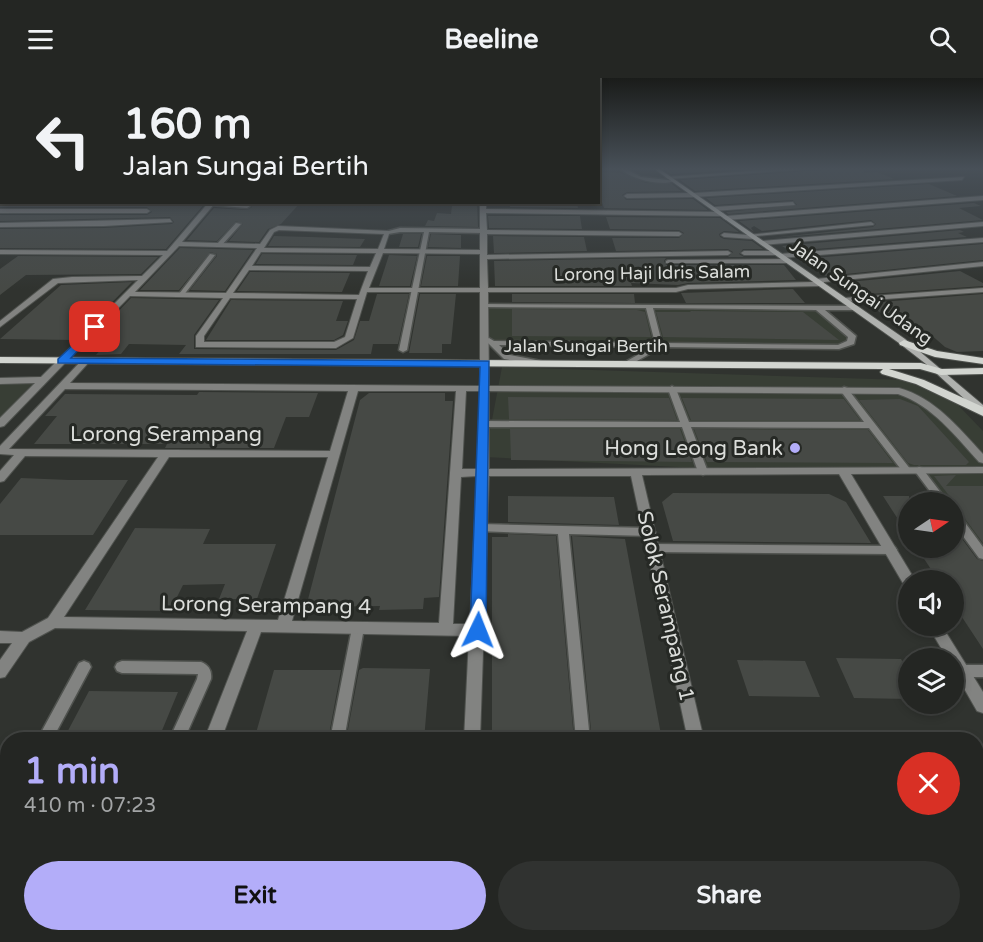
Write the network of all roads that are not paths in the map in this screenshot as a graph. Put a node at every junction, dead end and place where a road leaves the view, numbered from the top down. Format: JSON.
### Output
{"nodes":[{"id":1,"x":207,"y":208,"type":"edge"},
{"id":2,"x":724,"y":208,"type":"edge"},
{"id":3,"x":835,"y":208,"type":"edge"},
{"id":4,"x":714,"y":209,"type":"joint"},
{"id":5,"x":0,"y":211,"type":"edge"},
{"id":6,"x":147,"y":211,"type":"dead end"},
{"id":7,"x":482,"y":211,"type":"joint"},
{"id":8,"x":724,"y":216,"type":"junction"},
{"id":9,"x":170,"y":221,"type":"dead end"},
{"id":10,"x":238,"y":224,"type":"dead end"},
{"id":11,"x":871,"y":224,"type":"dead end"},
{"id":12,"x":983,"y":224,"type":"edge"},
{"id":13,"x":0,"y":225,"type":"edge"},
{"id":14,"x":427,"y":230,"type":"junction"},
{"id":15,"x":388,"y":232,"type":"junction"},
{"id":16,"x":484,"y":232,"type":"junction"},
{"id":17,"x":679,"y":234,"type":"dead end"},
{"id":18,"x":724,"y":236,"type":"dead end"},
{"id":19,"x":752,"y":236,"type":"junction"},
{"id":20,"x":983,"y":240,"type":"edge"},
{"id":21,"x":762,"y":243,"type":"junction"},
{"id":22,"x":175,"y":244,"type":"junction"},
{"id":23,"x":219,"y":245,"type":"junction"},
{"id":24,"x":260,"y":248,"type":"junction"},
{"id":25,"x":380,"y":249,"type":"junction"},
{"id":26,"x":421,"y":250,"type":"junction"},
{"id":27,"x":0,"y":252,"type":"edge"},
{"id":28,"x":169,"y":253,"type":"junction"},
{"id":29,"x":728,"y":253,"type":"dead end"},
{"id":30,"x":744,"y":253,"type":"dead end"},
{"id":31,"x":484,"y":254,"type":"junction"},
{"id":32,"x":779,"y":254,"type":"junction"},
{"id":33,"x":212,"y":255,"type":"dead end"},
{"id":34,"x":789,"y":261,"type":"junction"},
{"id":35,"x":668,"y":262,"type":"dead end"},
{"id":36,"x":983,"y":264,"type":"edge"},
{"id":37,"x":247,"y":268,"type":"junction"},
{"id":38,"x":373,"y":268,"type":"junction"},
{"id":39,"x":143,"y":278,"type":"junction"},
{"id":40,"x":819,"y":282,"type":"junction"},
{"id":41,"x":484,"y":289,"type":"junction"},
{"id":42,"x":415,"y":290,"type":"junction"},
{"id":43,"x":983,"y":290,"type":"edge"},
{"id":44,"x":128,"y":294,"type":"junction"},
{"id":45,"x":363,"y":294,"type":"junction"},
{"id":46,"x":181,"y":295,"type":"junction"},
{"id":47,"x":228,"y":296,"type":"junction"},
{"id":48,"x":844,"y":300,"type":"junction"},
{"id":49,"x":484,"y":305,"type":"junction"},
{"id":50,"x":649,"y":306,"type":"junction"},
{"id":51,"x":818,"y":308,"type":"junction"},
{"id":52,"x":855,"y":308,"type":"junction"},
{"id":53,"x":0,"y":311,"type":"edge"},
{"id":54,"x":16,"y":311,"type":"junction"},
{"id":55,"x":0,"y":325,"type":"edge"},
{"id":56,"x":488,"y":339,"type":"junction"},
{"id":57,"x":903,"y":342,"type":"junction"},
{"id":58,"x":659,"y":345,"type":"junction"},
{"id":59,"x":403,"y":350,"type":"dead end"},
{"id":60,"x":0,"y":360,"type":"edge"},
{"id":61,"x":62,"y":361,"type":"junction"},
{"id":62,"x":86,"y":361,"type":"junction"},
{"id":63,"x":983,"y":361,"type":"edge"},
{"id":64,"x":485,"y":363,"type":"junction"},
{"id":65,"x":542,"y":364,"type":"junction"},
{"id":66,"x":628,"y":364,"type":"junction"},
{"id":67,"x":925,"y":364,"type":"junction"},
{"id":68,"x":850,"y":366,"type":"junction"},
{"id":69,"x":880,"y":366,"type":"junction"},
{"id":70,"x":983,"y":371,"type":"edge"},
{"id":71,"x":941,"y":372,"type":"junction"},
{"id":72,"x":43,"y":380,"type":"junction"},
{"id":73,"x":0,"y":381,"type":"edge"},
{"id":74,"x":62,"y":386,"type":"junction"},
{"id":75,"x":354,"y":388,"type":"junction"},
{"id":76,"x":461,"y":388,"type":"junction"},
{"id":77,"x":485,"y":388,"type":"junction"},
{"id":78,"x":672,"y":389,"type":"junction"},
{"id":79,"x":844,"y":390,"type":"junction"},
{"id":80,"x":983,"y":411,"type":"edge"},
{"id":81,"x":1,"y":422,"type":"edge"},
{"id":82,"x":484,"y":424,"type":"junction"},
{"id":83,"x":686,"y":424,"type":"junction"},
{"id":84,"x":872,"y":425,"type":"junction"},
{"id":85,"x":22,"y":453,"type":"junction"},
{"id":86,"x":165,"y":454,"type":"junction"},
{"id":87,"x":334,"y":454,"type":"junction"},
{"id":88,"x":983,"y":460,"type":"edge"},
{"id":89,"x":906,"y":470,"type":"junction"},
{"id":90,"x":919,"y":470,"type":"junction"},
{"id":91,"x":983,"y":470,"type":"edge"},
{"id":92,"x":843,"y":471,"type":"junction"},
{"id":93,"x":636,"y":472,"type":"junction"},
{"id":94,"x":703,"y":472,"type":"junction"},
{"id":95,"x":456,"y":473,"type":"junction"},
{"id":96,"x":483,"y":473,"type":"junction"},
{"id":97,"x":0,"y":478,"type":"edge"},
{"id":98,"x":936,"y":492,"type":"edge"},
{"id":99,"x":481,"y":528,"type":"junction"},
{"id":100,"x":964,"y":529,"type":"edge"},
{"id":101,"x":563,"y":530,"type":"junction"},
{"id":102,"x":650,"y":532,"type":"junction"},
{"id":103,"x":654,"y":548,"type":"junction"},
{"id":104,"x":891,"y":550,"type":"junction"},
{"id":105,"x":983,"y":555,"type":"edge"},
{"id":106,"x":903,"y":570,"type":"edge"},
{"id":107,"x":53,"y":622,"type":"junction"},
{"id":108,"x":256,"y":626,"type":"junction"},
{"id":109,"x":283,"y":626,"type":"junction"},
{"id":110,"x":358,"y":628,"type":"junction"},
{"id":111,"x":446,"y":629,"type":"junction"},
{"id":112,"x":478,"y":630,"type":"junction"},
{"id":113,"x":0,"y":637,"type":"edge"},
{"id":114,"x":24,"y":638,"type":"junction"},
{"id":115,"x":84,"y":667,"type":"dead end"},
{"id":116,"x":122,"y":667,"type":"dead end"},
{"id":117,"x":964,"y":671,"type":"edge"},
{"id":118,"x":983,"y":671,"type":"edge"},
{"id":119,"x":0,"y":672,"type":"edge"},
{"id":120,"x":964,"y":673,"type":"edge"},
{"id":121,"x":983,"y":706,"type":"edge"},
{"id":122,"x":48,"y":732,"type":"edge"},
{"id":123,"x":180,"y":732,"type":"edge"},
{"id":124,"x":215,"y":732,"type":"edge"},
{"id":125,"x":338,"y":732,"type":"edge"},
{"id":126,"x":472,"y":732,"type":"edge"},
{"id":127,"x":582,"y":732,"type":"edge"},
{"id":128,"x":694,"y":732,"type":"edge"}],
"edges":[{"from":1,"to":22,"type":"street"},
{"from":2,"to":4,"type":"street"},
{"from":3,"to":8,"type":"street"},
{"from":4,"to":8,"type":"street","name":"Jalan Sungai Udang"},
{"from":5,"to":6,"type":"street"},
{"from":7,"to":8,"type":"street"},
{"from":7,"to":16,"type":"street"},
{"from":8,"to":19,"type":"street","name":"Jalan Sungai Udang"},
{"from":9,"to":13,"type":"street"},
{"from":10,"to":23,"type":"lane"},
{"from":11,"to":19,"type":"street"},
{"from":12,"to":21,"type":"street"},
{"from":14,"to":15,"type":"lane"},
{"from":14,"to":16,"type":"lane"},
{"from":14,"to":26,"type":"lane"},
{"from":15,"to":24,"type":"street"},
{"from":15,"to":25,"type":"street"},
{"from":16,"to":17,"type":"street"},
{"from":16,"to":31,"type":"street"},
{"from":18,"to":19,"type":"street"},
{"from":19,"to":21,"type":"street","name":"Jalan Sungai Udang"},
{"from":20,"to":32,"type":"street"},
{"from":21,"to":32,"type":"street","name":"Jalan Sungai Udang"},
{"from":22,"to":23,"type":"street"},
{"from":22,"to":28,"type":"street"},
{"from":23,"to":24,"type":"street"},
{"from":24,"to":25,"type":"street"},
{"from":24,"to":37,"type":"street"},
{"from":25,"to":26,"type":"street"},
{"from":25,"to":38,"type":"street"},
{"from":26,"to":31,"type":"street"},
{"from":26,"to":42,"type":"lane"},
{"from":27,"to":28,"type":"street"},
{"from":28,"to":39,"type":"street"},
{"from":29,"to":31,"type":"street"},
{"from":30,"to":32,"type":"street"},
{"from":31,"to":41,"type":"street"},
{"from":32,"to":34,"type":"street","name":"Jalan Sungai Udang"},
{"from":33,"to":46,"type":"lane"},
{"from":34,"to":35,"type":"street"},
{"from":34,"to":40,"type":"street","name":"Jalan Sungai Udang"},
{"from":36,"to":40,"type":"street","name":"Lorong Haji Idris Salam"},
{"from":37,"to":38,"type":"street"},
{"from":37,"to":47,"type":"street"},
{"from":38,"to":45,"type":"street"},
{"from":39,"to":44,"type":"street"},
{"from":39,"to":54,"type":"street"},
{"from":40,"to":41,"type":"street","name":"Lorong Haji Idris Salam"},
{"from":40,"to":48,"type":"street","name":"Jalan Sungai Udang"},
{"from":41,"to":42,"type":"street","name":"Lorong Haji Idris Salam"},
{"from":41,"to":49,"type":"street"},
{"from":42,"to":45,"type":"street","name":"Lorong Haji Idris Salam"},
{"from":42,"to":59,"type":"lane"},
{"from":43,"to":48,"type":"street"},
{"from":44,"to":46,"type":"street","name":"Lorong Haji Idris Salam"},
{"from":44,"to":61,"type":"street"},
{"from":45,"to":47,"type":"street","name":"Lorong Haji Idris Salam"},
{"from":45,"to":47,"type":"street"},
{"from":46,"to":47,"type":"street","name":"Lorong Haji Idris Salam"},
{"from":48,"to":52,"type":"street","name":"Jalan Sungai Udang"},
{"from":49,"to":50,"type":"lane"},
{"from":49,"to":56,"type":"street"},
{"from":50,"to":51,"type":"lane"},
{"from":50,"to":58,"type":"lane"},
{"from":51,"to":52,"type":"lane"},
{"from":51,"to":58,"type":"lane"},
{"from":52,"to":57,"type":"street","name":"Jalan Sungai Udang"},
{"from":53,"to":54,"type":"street"},
{"from":54,"to":55,"type":"street"},
{"from":56,"to":58,"type":"lane"},
{"from":56,"to":64,"type":"street"},
{"from":56,"to":65,"type":"lane"},
{"from":57,"to":63,"type":"main road"},
{"from":57,"to":67,"type":"street","name":"Jalan Sungai Udang"},
{"from":57,"to":69,"type":"main road"},
{"from":58,"to":66,"type":"lane"},
{"from":60,"to":61,"type":"main road","name":"Jalan Sungai Bertih"},
{"from":61,"to":62,"type":"main road","name":"Jalan Sungai Bertih"},
{"from":61,"to":72,"type":"street"},
{"from":62,"to":64,"type":"main road","name":"Jalan Sungai Bertih"},
{"from":62,"to":74,"type":"street"},
{"from":63,"to":67,"type":"main road","name":"Jalan Sungai Bertih"},
{"from":64,"to":65,"type":"main road","name":"Jalan Sungai Bertih"},
{"from":64,"to":77,"type":"street"},
{"from":65,"to":66,"type":"main road","name":"Jalan Sungai Bertih"},
{"from":66,"to":68,"type":"main road","name":"Jalan Sungai Bertih"},
{"from":67,"to":69,"type":"main road","name":"Jalan Sungai Bertih"},
{"from":67,"to":71,"type":"main road","name":"Jalan Sungai Bertih"},
{"from":68,"to":69,"type":"main road","name":"Jalan Sungai Bertih"},
{"from":68,"to":80,"type":"main road"},
{"from":70,"to":71,"type":"main road","name":"Jalan Sungai Bertih"},
{"from":71,"to":80,"type":"street"},
{"from":72,"to":73,"type":"street"},
{"from":72,"to":81,"type":"street"},
{"from":74,"to":75,"type":"street","name":"Jalan Sungai Bertih"},
{"from":74,"to":85,"type":"street","name":"Lorong Serampang"},
{"from":75,"to":76,"type":"street","name":"Jalan Sungai Bertih"},
{"from":75,"to":87,"type":"street"},
{"from":76,"to":77,"type":"street","name":"Jalan Sungai Bertih"},
{"from":76,"to":95,"type":"street"},
{"from":77,"to":78,"type":"street","name":"Jalan Sungai Bertih"},
{"from":77,"to":82,"type":"street"},
{"from":78,"to":79,"type":"street","name":"Jalan Sungai Bertih"},
{"from":78,"to":83,"type":"lane"},
{"from":79,"to":84,"type":"lane"},
{"from":79,"to":88,"type":"street","name":"Jalan Sungai Bertih"},
{"from":82,"to":83,"type":"lane"},
{"from":82,"to":96,"type":"street"},
{"from":83,"to":84,"type":"lane"},
{"from":83,"to":94,"type":"lane"},
{"from":84,"to":89,"type":"lane"},
{"from":85,"to":86,"type":"street","name":"Lorong Serampang"},
{"from":85,"to":97,"type":"street"},
{"from":86,"to":87,"type":"street","name":"Lorong Serampang"},
{"from":86,"to":107,"type":"street"},
{"from":87,"to":109,"type":"street"},
{"from":89,"to":90,"type":"street"},
{"from":89,"to":92,"type":"street"},
{"from":90,"to":91,"type":"street"},
{"from":90,"to":98,"type":"lane"},
{"from":92,"to":94,"type":"street"},
{"from":92,"to":104,"type":"street"},
{"from":93,"to":94,"type":"street"},
{"from":93,"to":96,"type":"street"},
{"from":93,"to":102,"type":"street","name":"Solok Serampang 1"},
{"from":95,"to":96,"type":"street"},
{"from":95,"to":111,"type":"street"},
{"from":96,"to":99,"type":"street"},
{"from":99,"to":101,"type":"lane"},
{"from":99,"to":112,"type":"street"},
{"from":100,"to":105,"type":"lane"},
{"from":101,"to":102,"type":"lane"},
{"from":101,"to":127,"type":"lane"},
{"from":102,"to":103,"type":"street","name":"Solok Serampang 1"},
{"from":103,"to":104,"type":"lane"},
{"from":103,"to":128,"type":"street","name":"Solok Serampang 1"},
{"from":104,"to":106,"type":"street"},
{"from":107,"to":108,"type":"street","name":"Lorong Serampang 4"},
{"from":107,"to":114,"type":"street"},
{"from":108,"to":109,"type":"street","name":"Lorong Serampang 4"},
{"from":108,"to":124,"type":"street"},
{"from":109,"to":110,"type":"street","name":"Lorong Serampang 4"},
{"from":110,"to":111,"type":"street","name":"Lorong Serampang 4"},
{"from":110,"to":125,"type":"lane"},
{"from":111,"to":112,"type":"street","name":"Lorong Serampang 4"},
{"from":112,"to":126,"type":"street"},
{"from":113,"to":114,"type":"street"},
{"from":114,"to":119,"type":"street"},
{"from":115,"to":122,"type":"lane"},
{"from":116,"to":123,"type":"lane"},
{"from":117,"to":118,"type":"lane"},
{"from":120,"to":121,"type":"street"}]}
